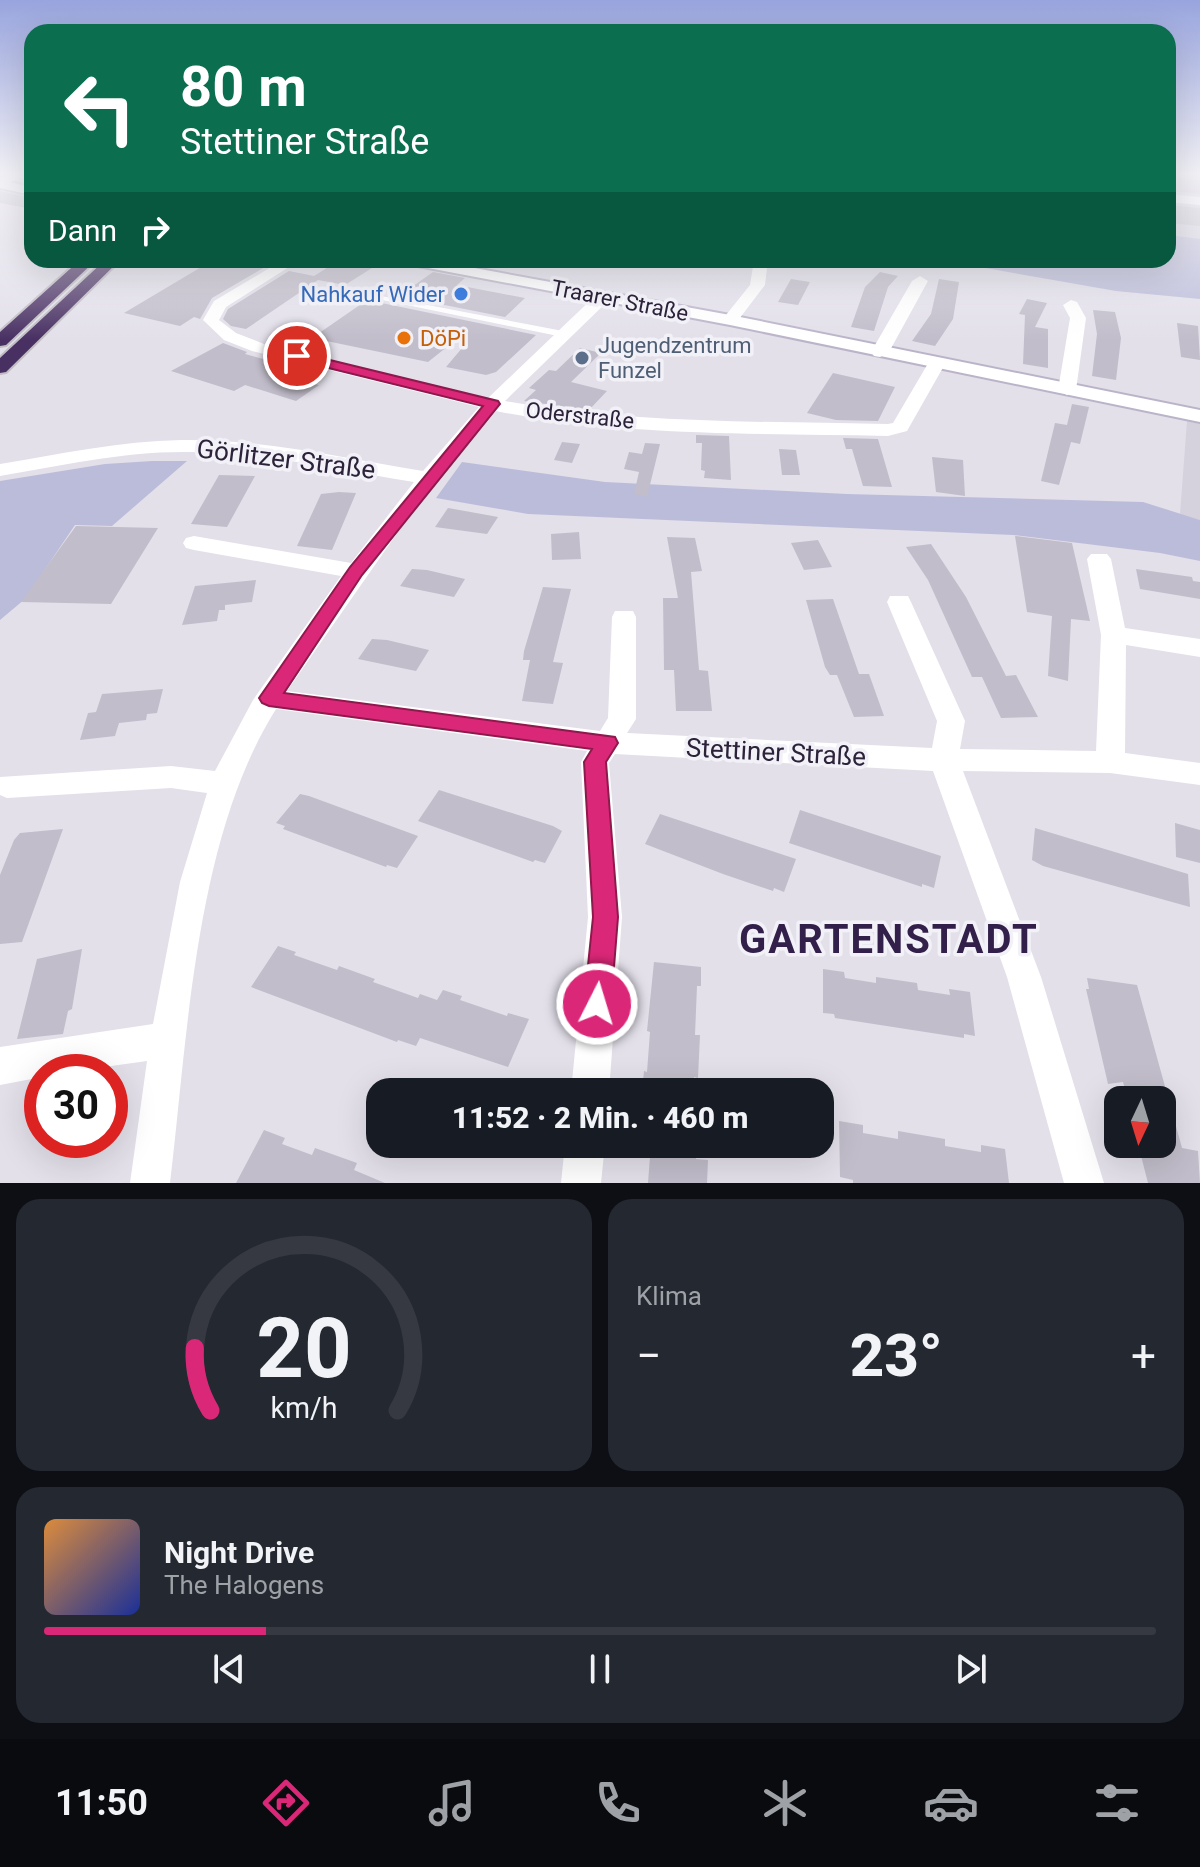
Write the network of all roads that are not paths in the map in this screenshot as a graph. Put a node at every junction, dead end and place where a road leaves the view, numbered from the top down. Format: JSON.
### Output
{"nodes":[{"id":1,"x":80,"y":268,"type":"edge"},
{"id":2,"x":105,"y":268,"type":"edge"},
{"id":3,"x":280,"y":268,"type":"edge"},
{"id":4,"x":451,"y":268,"type":"edge"},
{"id":5,"x":761,"y":268,"type":"edge"},
{"id":6,"x":920,"y":281,"type":"dead end"},
{"id":7,"x":363,"y":294,"type":"dead end"},
{"id":8,"x":604,"y":296,"type":"junction"},
{"id":9,"x":1071,"y":305,"type":"dead end"},
{"id":10,"x":730,"y":320,"type":"junction"},
{"id":11,"x":563,"y":334,"type":"junction"},
{"id":12,"x":0,"y":341,"type":"edge"},
{"id":13,"x":880,"y":352,"type":"junction"},
{"id":14,"x":936,"y":364,"type":"junction"},
{"id":15,"x":0,"y":368,"type":"edge"},
{"id":16,"x":1067,"y":390,"type":"junction"},
{"id":17,"x":493,"y":404,"type":"junction"},
{"id":18,"x":1200,"y":416,"type":"edge"},
{"id":19,"x":0,"y":470,"type":"edge"},
{"id":20,"x":429,"y":478,"type":"junction"},
{"id":21,"x":194,"y":543,"type":"dead end"},
{"id":22,"x":1099,"y":559,"type":"dead end"},
{"id":23,"x":356,"y":571,"type":"junction"},
{"id":24,"x":899,"y":602,"type":"dead end"},
{"id":25,"x":624,"y":617,"type":"dead end"},
{"id":26,"x":1114,"y":635,"type":"junction"},
{"id":27,"x":1200,"y":648,"type":"edge"},
{"id":28,"x":269,"y":698,"type":"junction"},
{"id":29,"x":607,"y":743,"type":"junction"},
{"id":30,"x":944,"y":760,"type":"junction"},
{"id":31,"x":1110,"y":762,"type":"junction"},
{"id":32,"x":1200,"y":774,"type":"edge"},
{"id":33,"x":225,"y":784,"type":"junction"},
{"id":34,"x":7,"y":786,"type":"dead end"},
{"id":35,"x":169,"y":1040,"type":"junction"},
{"id":36,"x":0,"y":1066,"type":"edge"},
{"id":37,"x":591,"y":1078,"type":"edge"},
{"id":38,"x":584,"y":1158,"type":"edge"},
{"id":39,"x":150,"y":1183,"type":"edge"},
{"id":40,"x":581,"y":1183,"type":"edge"},
{"id":41,"x":1084,"y":1183,"type":"edge"}],
"edges":[{"from":1,"to":12,"type":"highway"},
{"from":2,"to":15,"type":"highway"},
{"from":3,"to":17,"type":"street","name":"Oderstraße"},
{"from":4,"to":8,"type":"street","name":"Traarer Straße"},
{"from":5,"to":10,"type":"street"},
{"from":6,"to":13,"type":"street"},
{"from":7,"to":11,"type":"lane"},
{"from":8,"to":10,"type":"street","name":"Traarer Straße"},
{"from":8,"to":11,"type":"street"},
{"from":9,"to":16,"type":"street"},
{"from":10,"to":13,"type":"street","name":"Traarer Straße"},
{"from":11,"to":17,"type":"street"},
{"from":13,"to":14,"type":"street","name":"Traarer Straße"},
{"from":14,"to":16,"type":"street","name":"Traarer Straße"},
{"from":14,"to":17,"type":"street","name":"Oderstraße"},
{"from":16,"to":18,"type":"street","name":"Traarer Straße"},
{"from":17,"to":20,"type":"street"},
{"from":19,"to":20,"type":"street","name":"Görlitzer Straße"},
{"from":20,"to":23,"type":"street"},
{"from":21,"to":23,"type":"street"},
{"from":22,"to":26,"type":"street"},
{"from":23,"to":28,"type":"street"},
{"from":24,"to":30,"type":"street"},
{"from":25,"to":29,"type":"street"},
{"from":26,"to":27,"type":"street"},
{"from":26,"to":31,"type":"street"},
{"from":28,"to":29,"type":"street","name":"Stettiner Straße"},
{"from":28,"to":33,"type":"street"},
{"from":29,"to":30,"type":"street","name":"Stettiner Straße"},
{"from":29,"to":37,"type":"street"},
{"from":30,"to":31,"type":"street","name":"Stettiner Straße"},
{"from":30,"to":41,"type":"street"},
{"from":31,"to":32,"type":"street","name":"Stettiner Straße"},
{"from":33,"to":34,"type":"street"},
{"from":33,"to":35,"type":"street"},
{"from":35,"to":36,"type":"street"},
{"from":35,"to":39,"type":"street"},
{"from":38,"to":40,"type":"street"}]}
